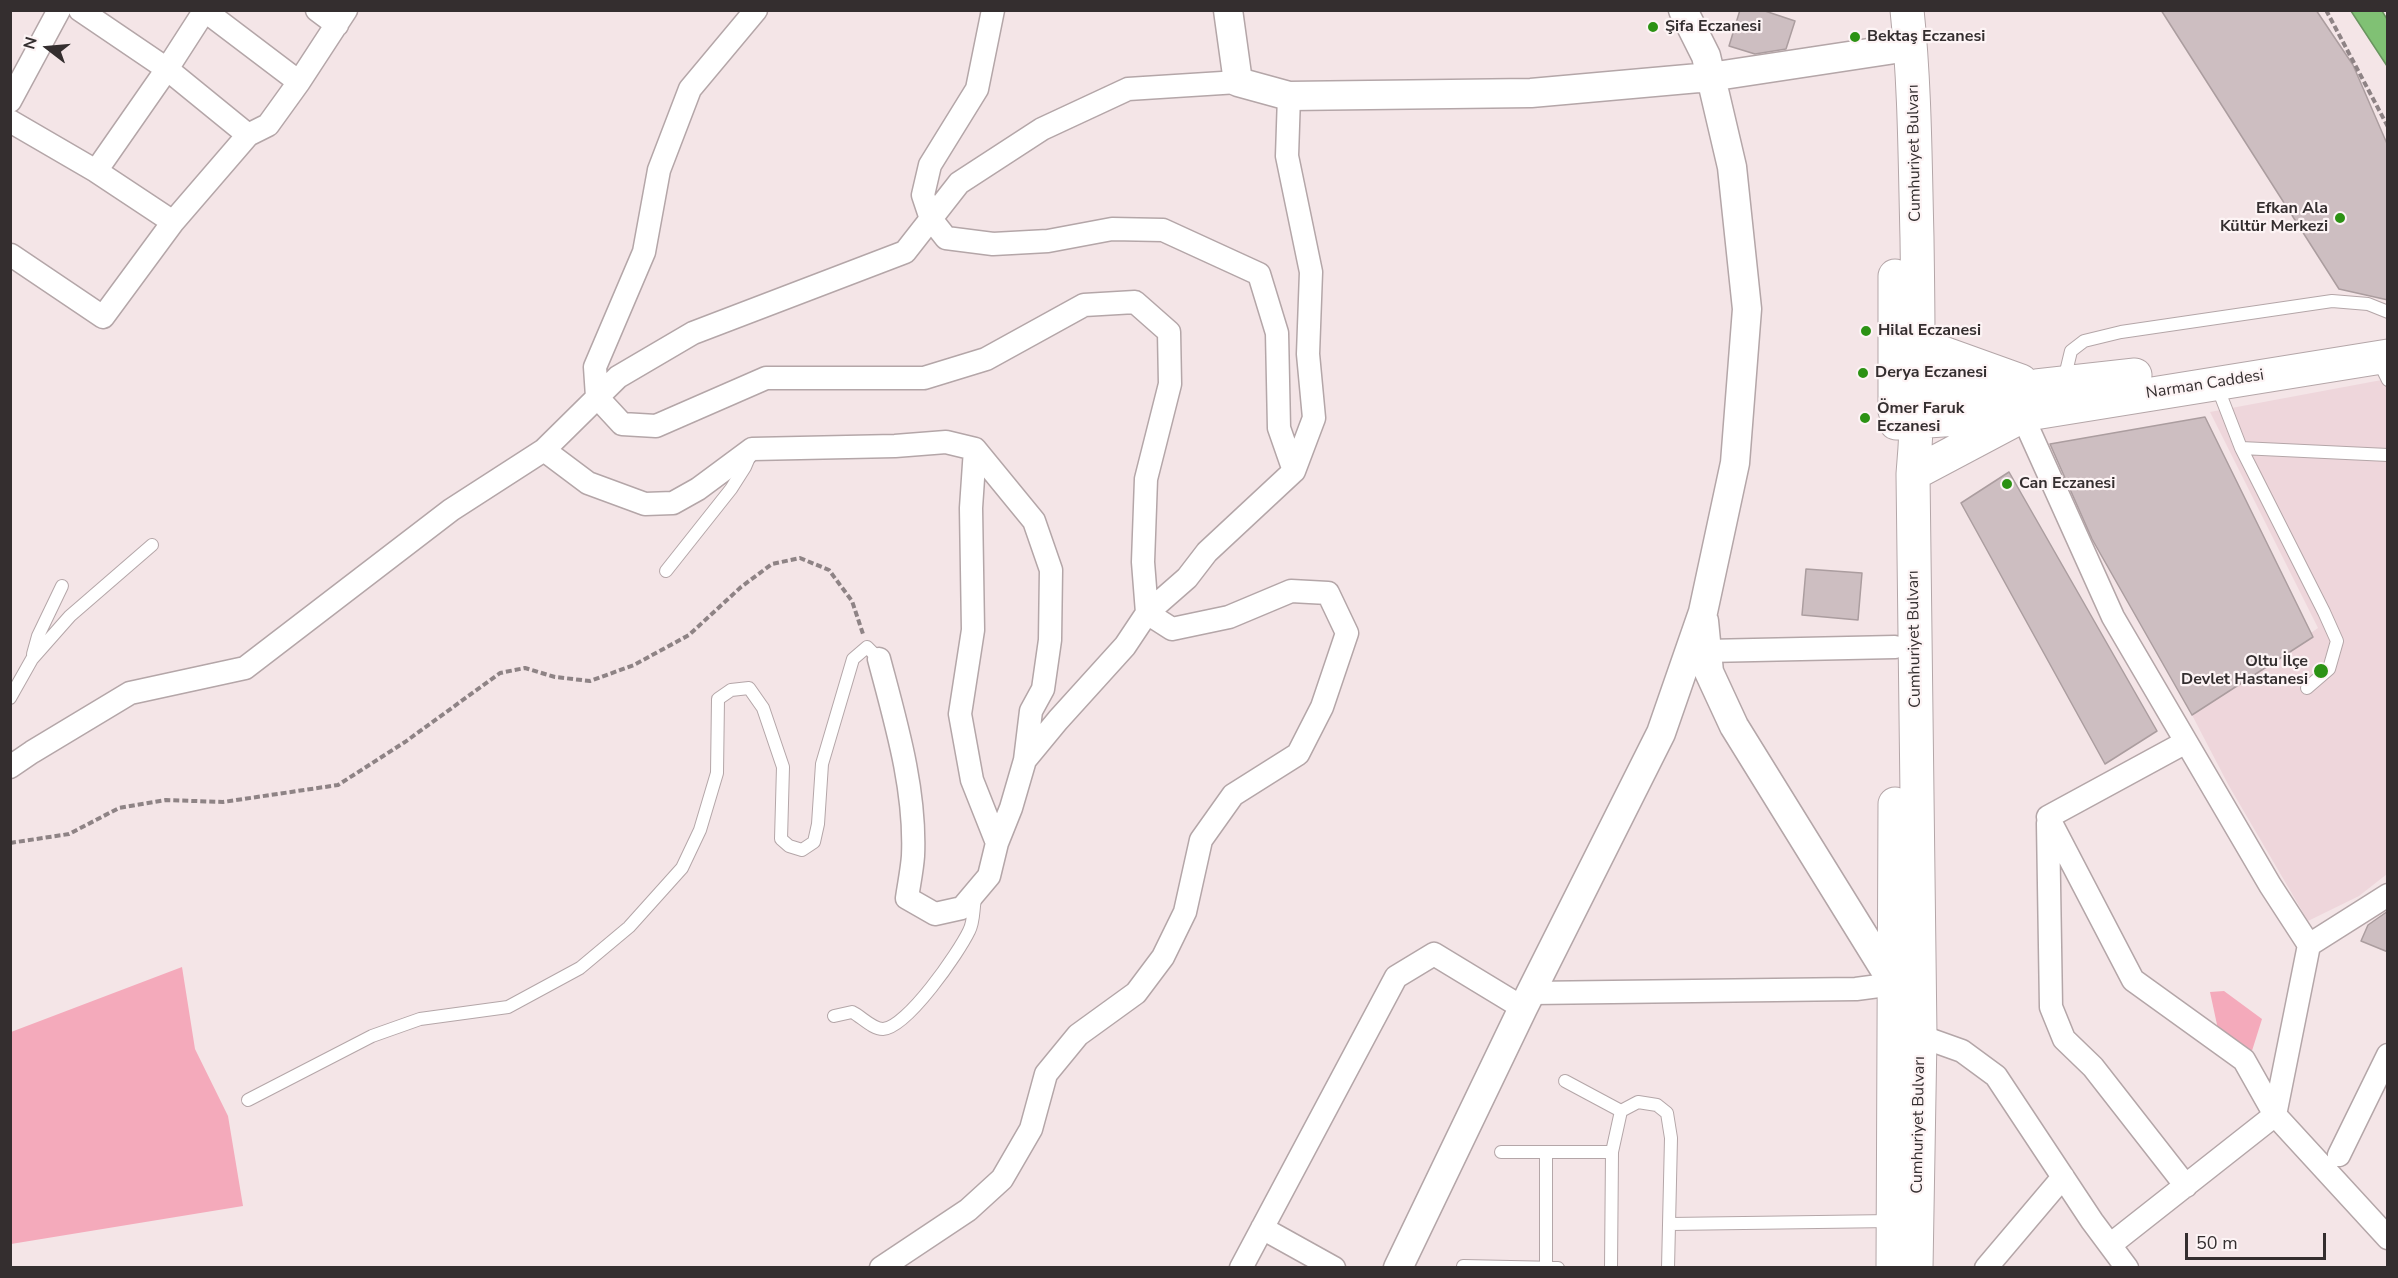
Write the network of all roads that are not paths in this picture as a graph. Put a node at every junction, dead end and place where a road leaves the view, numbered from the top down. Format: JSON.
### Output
{"nodes":[{"id":1,"x":59,"y":10,"type":"edge"},
{"id":2,"x":80,"y":10,"type":"edge"},
{"id":3,"x":317,"y":10,"type":"edge"},
{"id":4,"x":993,"y":10,"type":"edge"},
{"id":5,"x":1228,"y":10,"type":"edge"},
{"id":6,"x":1683,"y":10,"type":"edge"},
{"id":7,"x":1889,"y":10,"type":"edge"},
{"id":8,"x":1907,"y":10,"type":"edge"},
{"id":9,"x":204,"y":11,"type":"edge"},
{"id":10,"x":754,"y":11,"type":"edge"},
{"id":11,"x":341,"y":18,"type":"edge"},
{"id":12,"x":1895,"y":49,"type":"junction"},
{"id":13,"x":167,"y":69,"type":"junction"},
{"id":14,"x":1710,"y":77,"type":"junction"},
{"id":15,"x":299,"y":82,"type":"junction"},
{"id":16,"x":1239,"y":82,"type":"junction"},
{"id":17,"x":1289,"y":96,"type":"junction"},
{"id":18,"x":10,"y":101,"type":"edge"},
{"id":19,"x":10,"y":121,"type":"edge"},
{"id":20,"x":248,"y":135,"type":"junction"},
{"id":21,"x":96,"y":171,"type":"junction"},
{"id":22,"x":932,"y":219,"type":"junction"},
{"id":23,"x":172,"y":222,"type":"junction"},
{"id":24,"x":10,"y":246,"type":"edge"},
{"id":25,"x":11,"y":256,"type":"edge"},
{"id":26,"x":2388,"y":312,"type":"edge"},
{"id":27,"x":1918,"y":344,"type":"junction"},
{"id":28,"x":2385,"y":360,"type":"edge"},
{"id":29,"x":2216,"y":382,"type":"junction"},
{"id":30,"x":2050,"y":385,"type":"junction"},
{"id":31,"x":597,"y":397,"type":"junction"},
{"id":32,"x":1906,"y":408,"type":"junction"},
{"id":33,"x":2022,"y":416,"type":"junction"},
{"id":34,"x":752,"y":448,"type":"junction"},
{"id":35,"x":2241,"y":448,"type":"junction"},
{"id":36,"x":975,"y":449,"type":"junction"},
{"id":37,"x":544,"y":450,"type":"junction"},
{"id":38,"x":2388,"y":455,"type":"edge"},
{"id":39,"x":1294,"y":471,"type":"junction"},
{"id":40,"x":1913,"y":474,"type":"junction"},
{"id":41,"x":152,"y":545,"type":"dead end"},
{"id":42,"x":666,"y":571,"type":"dead end"},
{"id":43,"x":62,"y":586,"type":"dead end"},
{"id":44,"x":1147,"y":613,"type":"junction"},
{"id":45,"x":1895,"y":647,"type":"junction"},
{"id":46,"x":873,"y":653,"type":"joint"},
{"id":47,"x":1698,"y":653,"type":"junction"},
{"id":48,"x":32,"y":658,"type":"junction"},
{"id":49,"x":2307,"y":688,"type":"dead end"},
{"id":50,"x":10,"y":698,"type":"edge"},
{"id":51,"x":2186,"y":741,"type":"junction"},
{"id":52,"x":1025,"y":760,"type":"junction"},
{"id":53,"x":10,"y":767,"type":"edge"},
{"id":54,"x":2048,"y":817,"type":"junction"},
{"id":55,"x":997,"y":843,"type":"junction"},
{"id":56,"x":976,"y":891,"type":"junction"},
{"id":57,"x":2388,"y":895,"type":"edge"},
{"id":58,"x":2309,"y":945,"type":"junction"},
{"id":59,"x":1894,"y":984,"type":"junction"},
{"id":60,"x":1527,"y":1001,"type":"junction"},
{"id":61,"x":834,"y":1016,"type":"dead end"},
{"id":62,"x":1920,"y":1036,"type":"junction"},
{"id":63,"x":2388,"y":1055,"type":"edge"},
{"id":64,"x":1565,"y":1081,"type":"dead end"},
{"id":65,"x":249,"y":1100,"type":"dead end"},
{"id":66,"x":1621,"y":1112,"type":"junction"},
{"id":67,"x":2275,"y":1115,"type":"junction"},
{"id":68,"x":1501,"y":1152,"type":"dead end"},
{"id":69,"x":1546,"y":1152,"type":"junction"},
{"id":70,"x":1612,"y":1152,"type":"junction"},
{"id":71,"x":2339,"y":1155,"type":"dead end"},
{"id":72,"x":2063,"y":1177,"type":"junction"},
{"id":73,"x":2186,"y":1186,"type":"junction"},
{"id":74,"x":1893,"y":1220,"type":"junction"},
{"id":75,"x":1670,"y":1224,"type":"junction"},
{"id":76,"x":1262,"y":1228,"type":"junction"},
{"id":77,"x":2388,"y":1238,"type":"edge"},
{"id":78,"x":2110,"y":1245,"type":"junction"},
{"id":79,"x":1463,"y":1266,"type":"dead end"},
{"id":80,"x":1552,"y":1267,"type":"edge"},
{"id":81,"x":881,"y":1268,"type":"edge"},
{"id":82,"x":1241,"y":1268,"type":"edge"},
{"id":83,"x":1334,"y":1268,"type":"edge"},
{"id":84,"x":1398,"y":1268,"type":"edge"},
{"id":85,"x":1611,"y":1268,"type":"edge"},
{"id":86,"x":1668,"y":1268,"type":"edge"},
{"id":87,"x":1893,"y":1268,"type":"edge"},
{"id":88,"x":1916,"y":1268,"type":"edge"},
{"id":89,"x":1986,"y":1268,"type":"edge"},
{"id":90,"x":2127,"y":1268,"type":"edge"}],
"edges":[{"from":1,"to":18,"type":"street"},
{"from":2,"to":13,"type":"street"},
{"from":3,"to":11,"type":"street"},
{"from":4,"to":22,"type":"street"},
{"from":5,"to":16,"type":"street"},
{"from":6,"to":14,"type":"street"},
{"from":7,"to":12,"type":"main road","name":"Cumhuriyet Bulvarı"},
{"from":8,"to":27,"type":"main road","name":"Cumhuriyet Bulvarı"},
{"from":9,"to":13,"type":"street"},
{"from":9,"to":15,"type":"street"},
{"from":10,"to":31,"type":"street"},
{"from":11,"to":15,"type":"street"},
{"from":12,"to":14,"type":"street"},
{"from":12,"to":32,"type":"main road","name":"Cumhuriyet Bulvarı"},
{"from":13,"to":20,"type":"street"},
{"from":13,"to":21,"type":"street"},
{"from":14,"to":17,"type":"street"},
{"from":14,"to":47,"type":"street"},
{"from":15,"to":20,"type":"street"},
{"from":16,"to":17,"type":"street"},
{"from":16,"to":22,"type":"street"},
{"from":17,"to":39,"type":"street"},
{"from":19,"to":21,"type":"street"},
{"from":20,"to":23,"type":"street"},
{"from":21,"to":23,"type":"street"},
{"from":22,"to":31,"type":"street"},
{"from":22,"to":39,"type":"street"},
{"from":23,"to":25,"type":"street"},
{"from":24,"to":25,"type":"street"},
{"from":26,"to":30,"type":"lane"},
{"from":27,"to":30,"type":"main road","name":"Narman Caddesi"},
{"from":27,"to":32,"type":"main road","name":"Cumhuriyet Bulvarı"},
{"from":28,"to":29,"type":"main road","name":"Narman Caddesi"},
{"from":28,"to":30,"type":"main road","name":"Narman Caddesi"},
{"from":29,"to":33,"type":"main road","name":"Narman Caddesi"},
{"from":29,"to":35,"type":"lane"},
{"from":30,"to":32,"type":"main road","name":"Narman Caddesi"},
{"from":31,"to":37,"type":"street"},
{"from":31,"to":44,"type":"street"},
{"from":32,"to":33,"type":"main road","name":"Narman Caddesi"},
{"from":32,"to":40,"type":"main road","name":"Cumhuriyet Bulvarı"},
{"from":32,"to":45,"type":"main road","name":"Cumhuriyet Bulvarı"},
{"from":33,"to":40,"type":"main road","name":"Narman Caddesi"},
{"from":33,"to":51,"type":"street"},
{"from":34,"to":36,"type":"street"},
{"from":34,"to":37,"type":"street"},
{"from":34,"to":42,"type":"lane"},
{"from":35,"to":38,"type":"lane"},
{"from":35,"to":49,"type":"lane"},
{"from":36,"to":52,"type":"street"},
{"from":36,"to":55,"type":"street"},
{"from":37,"to":53,"type":"street"},
{"from":39,"to":44,"type":"street"},
{"from":40,"to":62,"type":"main road","name":"Cumhuriyet Bulvarı"},
{"from":41,"to":48,"type":"lane"},
{"from":43,"to":48,"type":"lane"},
{"from":44,"to":52,"type":"street"},
{"from":44,"to":81,"type":"street"},
{"from":45,"to":47,"type":"street"},
{"from":45,"to":59,"type":"main road","name":"Cumhuriyet Bulvarı"},
{"from":46,"to":56,"type":"street"},
{"from":46,"to":65,"type":"lane"},
{"from":47,"to":59,"type":"street"},
{"from":47,"to":60,"type":"street"},
{"from":48,"to":50,"type":"lane"},
{"from":51,"to":54,"type":"street"},
{"from":51,"to":58,"type":"street"},
{"from":52,"to":55,"type":"street"},
{"from":54,"to":67,"type":"street"},
{"from":54,"to":73,"type":"street"},
{"from":55,"to":56,"type":"street"},
{"from":56,"to":61,"type":"lane"},
{"from":57,"to":58,"type":"street"},
{"from":58,"to":67,"type":"street"},
{"from":59,"to":60,"type":"street"},
{"from":59,"to":62,"type":"street"},
{"from":59,"to":74,"type":"main road","name":"Cumhuriyet Bulvarı"},
{"from":60,"to":76,"type":"street"},
{"from":60,"to":84,"type":"street"},
{"from":62,"to":72,"type":"street"},
{"from":62,"to":88,"type":"main road","name":"Cumhuriyet Bulvarı"},
{"from":63,"to":71,"type":"street"},
{"from":64,"to":66,"type":"lane"},
{"from":66,"to":70,"type":"lane"},
{"from":66,"to":75,"type":"lane"},
{"from":67,"to":73,"type":"street"},
{"from":67,"to":77,"type":"street"},
{"from":68,"to":69,"type":"lane"},
{"from":69,"to":70,"type":"lane"},
{"from":69,"to":80,"type":"lane"},
{"from":70,"to":85,"type":"lane"},
{"from":72,"to":78,"type":"street"},
{"from":72,"to":89,"type":"street"},
{"from":73,"to":78,"type":"street"},
{"from":74,"to":75,"type":"lane"},
{"from":74,"to":87,"type":"main road","name":"Cumhuriyet Bulvarı"},
{"from":75,"to":86,"type":"lane"},
{"from":76,"to":82,"type":"street"},
{"from":76,"to":83,"type":"street"},
{"from":78,"to":90,"type":"street"},
{"from":79,"to":80,"type":"lane"}]}
